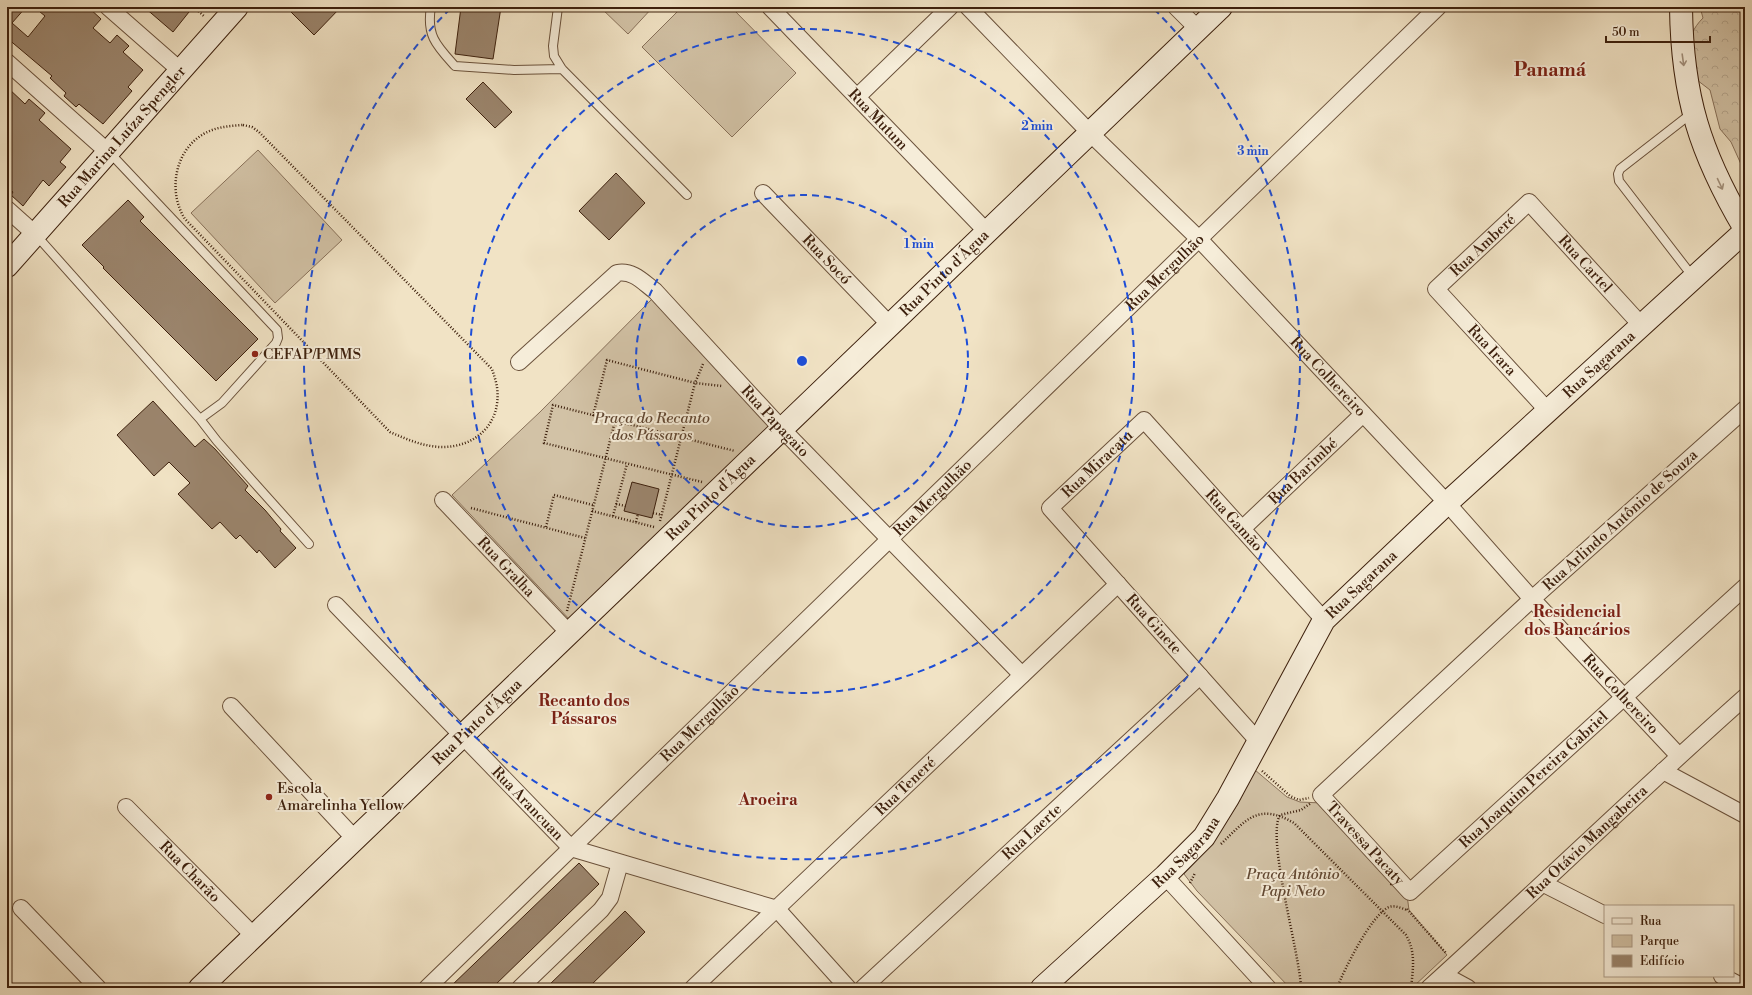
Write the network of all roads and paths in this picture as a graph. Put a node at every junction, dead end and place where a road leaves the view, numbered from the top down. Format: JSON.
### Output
{"nodes":[{"id":1,"x":108,"y":7,"type":"edge"},
{"id":2,"x":194,"y":7,"type":"edge"},
{"id":3,"x":237,"y":7,"type":"edge"},
{"id":4,"x":431,"y":7,"type":"edge"},
{"id":5,"x":558,"y":7,"type":"edge"},
{"id":6,"x":770,"y":7,"type":"edge"},
{"id":7,"x":950,"y":7,"type":"edge"},
{"id":8,"x":968,"y":7,"type":"edge"},
{"id":9,"x":1176,"y":7,"type":"edge"},
{"id":10,"x":1221,"y":7,"type":"edge"},
{"id":11,"x":1438,"y":7,"type":"edge"},
{"id":12,"x":1681,"y":7,"type":"edge"},
{"id":13,"x":207,"y":18,"type":"dead end"},
{"id":14,"x":1198,"y":29,"type":"junction"},
{"id":15,"x":7,"y":62,"type":"edge"},
{"id":16,"x":562,"y":69,"type":"junction"},
{"id":17,"x":180,"y":71,"type":"junction"},
{"id":18,"x":857,"y":97,"type":"junction"},
{"id":19,"x":1692,"y":112,"type":"junction"},
{"id":20,"x":232,"y":126,"type":"joint"},
{"id":21,"x":1090,"y":133,"type":"junction"},
{"id":22,"x":108,"y":152,"type":"junction"},
{"id":23,"x":763,"y":193,"type":"dead end"},
{"id":24,"x":687,"y":195,"type":"dead end"},
{"id":25,"x":1529,"y":202,"type":"joint"},
{"id":26,"x":7,"y":209,"type":"edge"},
{"id":27,"x":1745,"y":230,"type":"edge"},
{"id":28,"x":987,"y":232,"type":"junction"},
{"id":29,"x":35,"y":234,"type":"junction"},
{"id":30,"x":1199,"y":239,"type":"junction"},
{"id":31,"x":7,"y":266,"type":"edge"},
{"id":32,"x":1694,"y":278,"type":"junction"},
{"id":33,"x":1436,"y":289,"type":"joint"},
{"id":34,"x":890,"y":325,"type":"junction"},
{"id":35,"x":1642,"y":326,"type":"junction"},
{"id":36,"x":708,"y":351,"type":"junction"},
{"id":37,"x":519,"y":362,"type":"dead end"},
{"id":38,"x":695,"y":383,"type":"junction"},
{"id":39,"x":744,"y":389,"type":"junction"},
{"id":40,"x":1745,"y":408,"type":"edge"},
{"id":41,"x":1549,"y":412,"type":"junction"},
{"id":42,"x":1363,"y":414,"type":"junction"},
{"id":43,"x":593,"y":416,"type":"junction"},
{"id":44,"x":200,"y":419,"type":"junction"},
{"id":45,"x":1144,"y":420,"type":"joint"},
{"id":46,"x":615,"y":421,"type":"junction"},
{"id":47,"x":782,"y":429,"type":"junction"},
{"id":48,"x":681,"y":439,"type":"junction"},
{"id":49,"x":754,"y":456,"type":"junction"},
{"id":50,"x":605,"y":459,"type":"junction"},
{"id":51,"x":626,"y":464,"type":"junction"},
{"id":52,"x":672,"y":476,"type":"junction"},
{"id":53,"x":722,"y":487,"type":"junction"},
{"id":54,"x":443,"y":500,"type":"joint"},
{"id":55,"x":1447,"y":502,"type":"junction"},
{"id":56,"x":616,"y":504,"type":"junction"},
{"id":57,"x":593,"y":505,"type":"junction"},
{"id":58,"x":626,"y":506,"type":"dead end"},
{"id":59,"x":1050,"y":508,"type":"joint"},
{"id":60,"x":592,"y":511,"type":"junction"},
{"id":61,"x":638,"y":514,"type":"dead end"},
{"id":62,"x":613,"y":516,"type":"junction"},
{"id":63,"x":636,"y":522,"type":"junction"},
{"id":64,"x":546,"y":528,"type":"junction"},
{"id":65,"x":1242,"y":529,"type":"junction"},
{"id":66,"x":585,"y":538,"type":"junction"},
{"id":67,"x":890,"y":539,"type":"junction"},
{"id":68,"x":309,"y":544,"type":"dead end"},
{"id":69,"x":1118,"y":584,"type":"junction"},
{"id":70,"x":1745,"y":587,"type":"edge"},
{"id":71,"x":1532,"y":599,"type":"junction"},
{"id":72,"x":336,"y":605,"type":"dead end"},
{"id":73,"x":1324,"y":620,"type":"junction"},
{"id":74,"x":566,"y":630,"type":"junction"},
{"id":75,"x":1022,"y":675,"type":"junction"},
{"id":76,"x":1200,"y":676,"type":"junction"},
{"id":77,"x":1745,"y":697,"type":"edge"},
{"id":78,"x":1622,"y":698,"type":"junction"},
{"id":79,"x":231,"y":706,"type":"dead end"},
{"id":80,"x":463,"y":736,"type":"junction"},
{"id":81,"x":1254,"y":749,"type":"junction"},
{"id":82,"x":1679,"y":756,"type":"junction"},
{"id":83,"x":1664,"y":771,"type":"junction"},
{"id":84,"x":1321,"y":796,"type":"junction"},
{"id":85,"x":126,"y":807,"type":"dead end"},
{"id":86,"x":1280,"y":815,"type":"junction"},
{"id":87,"x":1745,"y":815,"type":"edge"},
{"id":88,"x":355,"y":839,"type":"junction"},
{"id":89,"x":1220,"y":846,"type":"dead end"},
{"id":90,"x":571,"y":848,"type":"junction"},
{"id":91,"x":620,"y":863,"type":"junction"},
{"id":92,"x":1198,"y":867,"type":"dead end"},
{"id":93,"x":1165,"y":876,"type":"junction"},
{"id":94,"x":1544,"y":884,"type":"junction"},
{"id":95,"x":1410,"y":892,"type":"junction"},
{"id":96,"x":1188,"y":900,"type":"junction"},
{"id":97,"x":21,"y":908,"type":"dead end"},
{"id":98,"x":777,"y":909,"type":"junction"},
{"id":99,"x":1407,"y":910,"type":"junction"},
{"id":100,"x":1383,"y":912,"type":"junction"},
{"id":101,"x":1604,"y":914,"type":"edge"},
{"id":102,"x":254,"y":936,"type":"junction"},
{"id":103,"x":1456,"y":964,"type":"junction"},
{"id":104,"x":1444,"y":975,"type":"junction"},
{"id":105,"x":1724,"y":977,"type":"edge"},
{"id":106,"x":1050,"y":985,"type":"edge"},
{"id":107,"x":98,"y":988,"type":"edge"},
{"id":108,"x":200,"y":988,"type":"edge"},
{"id":109,"x":427,"y":988,"type":"edge"},
{"id":110,"x":520,"y":988,"type":"edge"},
{"id":111,"x":692,"y":988,"type":"edge"},
{"id":112,"x":848,"y":988,"type":"edge"},
{"id":113,"x":864,"y":988,"type":"edge"},
{"id":114,"x":1268,"y":988,"type":"edge"},
{"id":115,"x":1301,"y":988,"type":"edge"},
{"id":116,"x":1337,"y":988,"type":"edge"},
{"id":117,"x":1410,"y":988,"type":"edge"},
{"id":118,"x":1429,"y":988,"type":"edge"},
{"id":119,"x":1468,"y":988,"type":"edge"},
{"id":120,"x":1745,"y":988,"type":"edge"}],
"edges":[{"from":1,"to":17,"type":"street"},
{"from":2,"to":13,"type":"path"},
{"from":3,"to":17,"type":"street","name":"Rua Marina Luíza Spengler"},
{"from":4,"to":16,"type":"lane"},
{"from":5,"to":16,"type":"lane"},
{"from":6,"to":18,"type":"street","name":"Rua Mutum"},
{"from":7,"to":18,"type":"street"},
{"from":8,"to":21,"type":"street","name":"Rua Colhereiro"},
{"from":9,"to":14,"type":"street"},
{"from":10,"to":14,"type":"street","name":"Rua Pinto d'Água"},
{"from":11,"to":30,"type":"street","name":"Rua Mergulhão"},
{"from":12,"to":19,"type":"street","one_way":true},
{"from":14,"to":21,"type":"street","name":"Rua Pinto d'Água"},
{"from":15,"to":22,"type":"street"},
{"from":16,"to":24,"type":"lane"},
{"from":17,"to":22,"type":"street","name":"Rua Marina Luíza Spengler"},
{"from":18,"to":28,"type":"street","name":"Rua Mutum"},
{"from":19,"to":27,"type":"street","one_way":true},
{"from":19,"to":32,"type":"lane"},
{"from":20,"to":20,"type":"path"},
{"from":21,"to":28,"type":"street","name":"Rua Pinto d'Água"},
{"from":21,"to":30,"type":"street","name":"Rua Colhereiro"},
{"from":22,"to":29,"type":"street","name":"Rua Marina Luíza Spengler"},
{"from":22,"to":44,"type":"lane"},
{"from":23,"to":34,"type":"street","name":"Rua Socó"},
{"from":25,"to":33,"type":"street","name":"Rua Amberé"},
{"from":25,"to":35,"type":"street","name":"Rua Cartel"},
{"from":26,"to":29,"type":"street"},
{"from":27,"to":32,"type":"street","name":"Rua Sagarana"},
{"from":28,"to":34,"type":"street","name":"Rua Pinto d'Água"},
{"from":29,"to":31,"type":"street","name":"Rua Marina Luíza Spengler"},
{"from":29,"to":44,"type":"lane"},
{"from":30,"to":42,"type":"street","name":"Rua Colhereiro"},
{"from":30,"to":67,"type":"street","name":"Rua Mergulhão"},
{"from":32,"to":35,"type":"street","name":"Rua Sagarana"},
{"from":33,"to":41,"type":"street","name":"Rua Irara"},
{"from":34,"to":47,"type":"street","name":"Rua Pinto d'Água"},
{"from":35,"to":41,"type":"street","name":"Rua Sagarana"},
{"from":36,"to":37,"type":"street","name":"Rua Papagaio"},
{"from":36,"to":38,"type":"path"},
{"from":36,"to":39,"type":"street","name":"Rua Papagaio"},
{"from":38,"to":39,"type":"path"},
{"from":38,"to":43,"type":"path"},
{"from":38,"to":48,"type":"path"},
{"from":39,"to":47,"type":"street","name":"Rua Papagaio"},
{"from":40,"to":71,"type":"street","name":"Rua Arlindo Antônio de Souza"},
{"from":41,"to":55,"type":"street","name":"Rua Sagarana"},
{"from":42,"to":55,"type":"street","name":"Rua Colhereiro"},
{"from":42,"to":65,"type":"street","name":"Rua Barimbé"},
{"from":43,"to":46,"type":"path"},
{"from":43,"to":50,"type":"path"},
{"from":44,"to":68,"type":"lane"},
{"from":45,"to":59,"type":"street","name":"Rua Miracatu"},
{"from":45,"to":65,"type":"street","name":"Rua Gamão"},
{"from":46,"to":48,"type":"path"},
{"from":46,"to":50,"type":"path"},
{"from":47,"to":49,"type":"street","name":"Rua Pinto d'Água"},
{"from":47,"to":67,"type":"street","name":"Rua Papagaio"},
{"from":48,"to":49,"type":"path"},
{"from":48,"to":52,"type":"path"},
{"from":49,"to":53,"type":"street","name":"Rua Pinto d'Água"},
{"from":50,"to":51,"type":"path"},
{"from":50,"to":57,"type":"path"},
{"from":51,"to":52,"type":"path"},
{"from":51,"to":56,"type":"path"},
{"from":52,"to":53,"type":"path"},
{"from":52,"to":63,"type":"path"},
{"from":53,"to":74,"type":"street","name":"Rua Pinto d'Água"},
{"from":54,"to":64,"type":"path"},
{"from":54,"to":74,"type":"street","name":"Rua Gralha"},
{"from":55,"to":71,"type":"street","name":"Rua Colhereiro"},
{"from":55,"to":73,"type":"street","name":"Rua Sagarana"},
{"from":56,"to":58,"type":"path"},
{"from":56,"to":62,"type":"path"},
{"from":57,"to":60,"type":"path"},
{"from":57,"to":64,"type":"path"},
{"from":59,"to":69,"type":"street","name":"Rua Ginete"},
{"from":60,"to":62,"type":"path"},
{"from":60,"to":66,"type":"path"},
{"from":61,"to":63,"type":"path"},
{"from":62,"to":63,"type":"path"},
{"from":64,"to":66,"type":"path"},
{"from":65,"to":73,"type":"street","name":"Rua Gamão"},
{"from":66,"to":74,"type":"path"},
{"from":67,"to":75,"type":"street","name":"Rua Papagaio"},
{"from":67,"to":90,"type":"street","name":"Rua Mergulhão"},
{"from":69,"to":75,"type":"street","name":"Rua Teneré"},
{"from":69,"to":76,"type":"street","name":"Rua Ginete"},
{"from":70,"to":78,"type":"street","name":"Rua Joaquim Pereira Gabriel"},
{"from":71,"to":78,"type":"street","name":"Rua Colhereiro"},
{"from":71,"to":84,"type":"street","name":"Rua Arlindo Antônio de Souza"},
{"from":72,"to":80,"type":"street","name":"Rua Arancuan"},
{"from":73,"to":81,"type":"street","name":"Rua Sagarana"},
{"from":74,"to":80,"type":"street","name":"Rua Pinto d'Água"},
{"from":75,"to":98,"type":"street","name":"Rua Teneré"},
{"from":76,"to":81,"type":"street","name":"Rua Ginete"},
{"from":76,"to":113,"type":"street","name":"Rua Laerte"},
{"from":77,"to":82,"type":"street","name":"Rua Otávio Mangabeira"},
{"from":78,"to":82,"type":"street","name":"Rua Colhereiro"},
{"from":78,"to":95,"type":"street","name":"Rua Joaquim Pereira Gabriel"},
{"from":79,"to":88,"type":"street"},
{"from":80,"to":88,"type":"street","name":"Rua Pinto d'Água"},
{"from":80,"to":90,"type":"street","name":"Rua Arancuan"},
{"from":81,"to":84,"type":"path"},
{"from":81,"to":93,"type":"street","name":"Rua Sagarana"},
{"from":82,"to":83,"type":"street","name":"Rua Otávio Mangabeira"},
{"from":83,"to":87,"type":"street"},
{"from":83,"to":94,"type":"street","name":"Rua Otávio Mangabeira"},
{"from":84,"to":86,"type":"path"},
{"from":84,"to":95,"type":"street","name":"Travessa Pacaty"},
{"from":85,"to":102,"type":"street","name":"Rua Charão"},
{"from":86,"to":89,"type":"path"},
{"from":86,"to":100,"type":"path"},
{"from":86,"to":115,"type":"path"},
{"from":88,"to":102,"type":"street","name":"Rua Pinto d'Água"},
{"from":90,"to":91,"type":"street","name":"Rua Arancuan"},
{"from":90,"to":109,"type":"street","name":"Rua Mergulhão"},
{"from":91,"to":98,"type":"street","name":"Rua Arancuan"},
{"from":91,"to":110,"type":"street"},
{"from":92,"to":96,"type":"path"},
{"from":93,"to":96,"type":"street"},
{"from":93,"to":106,"type":"street","name":"Rua Sagarana"},
{"from":94,"to":101,"type":"street"},
{"from":94,"to":103,"type":"street","name":"Rua Otávio Mangabeira"},
{"from":95,"to":99,"type":"path"},
{"from":96,"to":114,"type":"street"},
{"from":97,"to":107,"type":"street"},
{"from":98,"to":111,"type":"street","name":"Rua Teneré"},
{"from":98,"to":112,"type":"street"},
{"from":99,"to":100,"type":"path"},
{"from":99,"to":103,"type":"path"},
{"from":100,"to":116,"type":"path"},
{"from":100,"to":117,"type":"path"},
{"from":102,"to":108,"type":"street","name":"Rua Pinto d'Água"},
{"from":103,"to":104,"type":"street","name":"Rua Otávio Mangabeira"},
{"from":104,"to":118,"type":"street","name":"Rua Otávio Mangabeira"},
{"from":104,"to":119,"type":"street"},
{"from":105,"to":120,"type":"street"}]}
